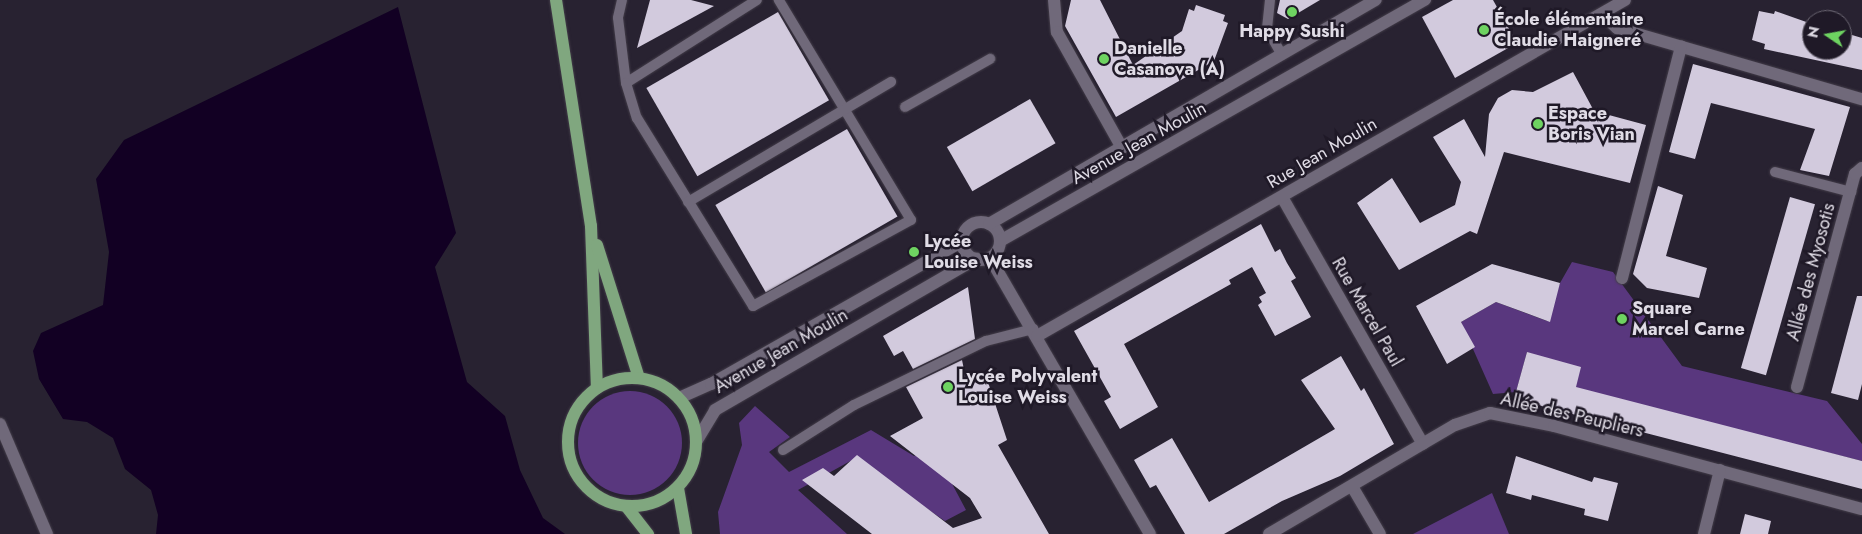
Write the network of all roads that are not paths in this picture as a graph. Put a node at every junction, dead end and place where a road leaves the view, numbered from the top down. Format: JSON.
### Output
{"nodes":[{"id":1,"x":556,"y":0,"type":"edge"},
{"id":2,"x":622,"y":0,"type":"edge"},
{"id":3,"x":757,"y":0,"type":"edge"},
{"id":4,"x":779,"y":0,"type":"edge"},
{"id":5,"x":1054,"y":0,"type":"edge"},
{"id":6,"x":1270,"y":0,"type":"edge"},
{"id":7,"x":1376,"y":0,"type":"edge"},
{"id":8,"x":1425,"y":0,"type":"edge"},
{"id":9,"x":1625,"y":0,"type":"edge"},
{"id":10,"x":1602,"y":14,"type":"junction"},
{"id":11,"x":1681,"y":46,"type":"junction"},
{"id":12,"x":1282,"y":55,"type":"junction"},
{"id":13,"x":990,"y":59,"type":"dead end"},
{"id":14,"x":1295,"y":74,"type":"junction"},
{"id":15,"x":891,"y":82,"type":"dead end"},
{"id":16,"x":626,"y":83,"type":"junction"},
{"id":17,"x":1862,"y":99,"type":"edge"},
{"id":18,"x":905,"y":107,"type":"dead end"},
{"id":19,"x":844,"y":108,"type":"junction"},
{"id":20,"x":1122,"y":148,"type":"junction"},
{"id":21,"x":1862,"y":168,"type":"edge"},
{"id":22,"x":1775,"y":172,"type":"dead end"},
{"id":23,"x":1851,"y":192,"type":"junction"},
{"id":24,"x":1282,"y":197,"type":"junction"},
{"id":25,"x":688,"y":202,"type":"junction"},
{"id":26,"x":989,"y":224,"type":"junction"},
{"id":27,"x":591,"y":226,"type":"junction"},
{"id":28,"x":963,"y":240,"type":"junction"},
{"id":29,"x":1000,"y":241,"type":"junction"},
{"id":30,"x":990,"y":258,"type":"junction"},
{"id":31,"x":976,"y":259,"type":"junction"},
{"id":32,"x":1622,"y":278,"type":"dead end"},
{"id":33,"x":1034,"y":333,"type":"junction"},
{"id":34,"x":639,"y":378,"type":"junction"},
{"id":35,"x":1797,"y":387,"type":"dead end"},
{"id":36,"x":597,"y":388,"type":"junction"},
{"id":37,"x":679,"y":398,"type":"junction"},
{"id":38,"x":0,"y":424,"type":"edge"},
{"id":39,"x":696,"y":442,"type":"junction"},
{"id":40,"x":1423,"y":444,"type":"junction"},
{"id":41,"x":783,"y":450,"type":"dead end"},
{"id":42,"x":1720,"y":470,"type":"junction"},
{"id":43,"x":678,"y":488,"type":"junction"},
{"id":44,"x":1353,"y":488,"type":"junction"},
{"id":45,"x":626,"y":506,"type":"junction"},
{"id":46,"x":1862,"y":509,"type":"edge"},
{"id":47,"x":47,"y":534,"type":"edge"},
{"id":48,"x":648,"y":534,"type":"edge"},
{"id":49,"x":686,"y":534,"type":"edge"},
{"id":50,"x":1150,"y":534,"type":"edge"},
{"id":51,"x":1268,"y":534,"type":"edge"},
{"id":52,"x":1380,"y":534,"type":"edge"},
{"id":53,"x":1704,"y":534,"type":"edge"}],
"edges":[{"from":1,"to":27,"type":"main road"},
{"from":2,"to":16,"type":"lane"},
{"from":3,"to":16,"type":"lane"},
{"from":4,"to":19,"type":"lane"},
{"from":5,"to":20,"type":"street"},
{"from":6,"to":12,"type":"lane"},
{"from":7,"to":12,"type":"street","name":"Avenue Jean Moulin"},
{"from":8,"to":14,"type":"street","name":"Avenue Jean Moulin"},
{"from":9,"to":10,"type":"street","name":"Rue Jean Moulin"},
{"from":10,"to":11,"type":"street"},
{"from":10,"to":24,"type":"street","name":"Rue Jean Moulin"},
{"from":11,"to":17,"type":"street"},
{"from":11,"to":32,"type":"street"},
{"from":12,"to":14,"type":"street"},
{"from":12,"to":20,"type":"street","name":"Avenue Jean Moulin"},
{"from":13,"to":18,"type":"lane"},
{"from":14,"to":29,"type":"street","name":"Avenue Jean Moulin"},
{"from":15,"to":19,"type":"lane"},
{"from":16,"to":25,"type":"lane"},
{"from":19,"to":25,"type":"lane"},
{"from":19,"to":25,"type":"lane"},
{"from":20,"to":26,"type":"street","name":"Avenue Jean Moulin"},
{"from":21,"to":23,"type":"street","name":"Allée des Myosotis"},
{"from":22,"to":23,"type":"lane"},
{"from":23,"to":35,"type":"street","name":"Allée des Myosotis"},
{"from":24,"to":33,"type":"street","name":"Rue Jean Moulin"},
{"from":24,"to":40,"type":"street","name":"Rue Marcel Paul"},
{"from":26,"to":28,"type":"street"},
{"from":26,"to":29,"type":"street"},
{"from":27,"to":34,"type":"main road"},
{"from":27,"to":36,"type":"main road"},
{"from":28,"to":31,"type":"street"},
{"from":28,"to":37,"type":"street","name":"Avenue Jean Moulin"},
{"from":29,"to":30,"type":"street"},
{"from":30,"to":31,"type":"street"},
{"from":30,"to":33,"type":"street"},
{"from":31,"to":39,"type":"street","name":"Avenue Jean Moulin"},
{"from":33,"to":41,"type":"lane"},
{"from":33,"to":50,"type":"street"},
{"from":34,"to":36,"type":"main road"},
{"from":34,"to":37,"type":"main road"},
{"from":36,"to":45,"type":"main road"},
{"from":37,"to":39,"type":"main road"},
{"from":38,"to":47,"type":"street"},
{"from":39,"to":43,"type":"main road"},
{"from":40,"to":42,"type":"street","name":"Allée des Peupliers"},
{"from":40,"to":44,"type":"street","name":"Allée des Peupliers"},
{"from":42,"to":46,"type":"street","name":"Allée des Peupliers"},
{"from":42,"to":53,"type":"street"},
{"from":43,"to":45,"type":"main road"},
{"from":43,"to":49,"type":"main road"},
{"from":44,"to":51,"type":"street","name":"Allée des Peupliers"},
{"from":44,"to":52,"type":"street"},
{"from":45,"to":48,"type":"main road"}]}
